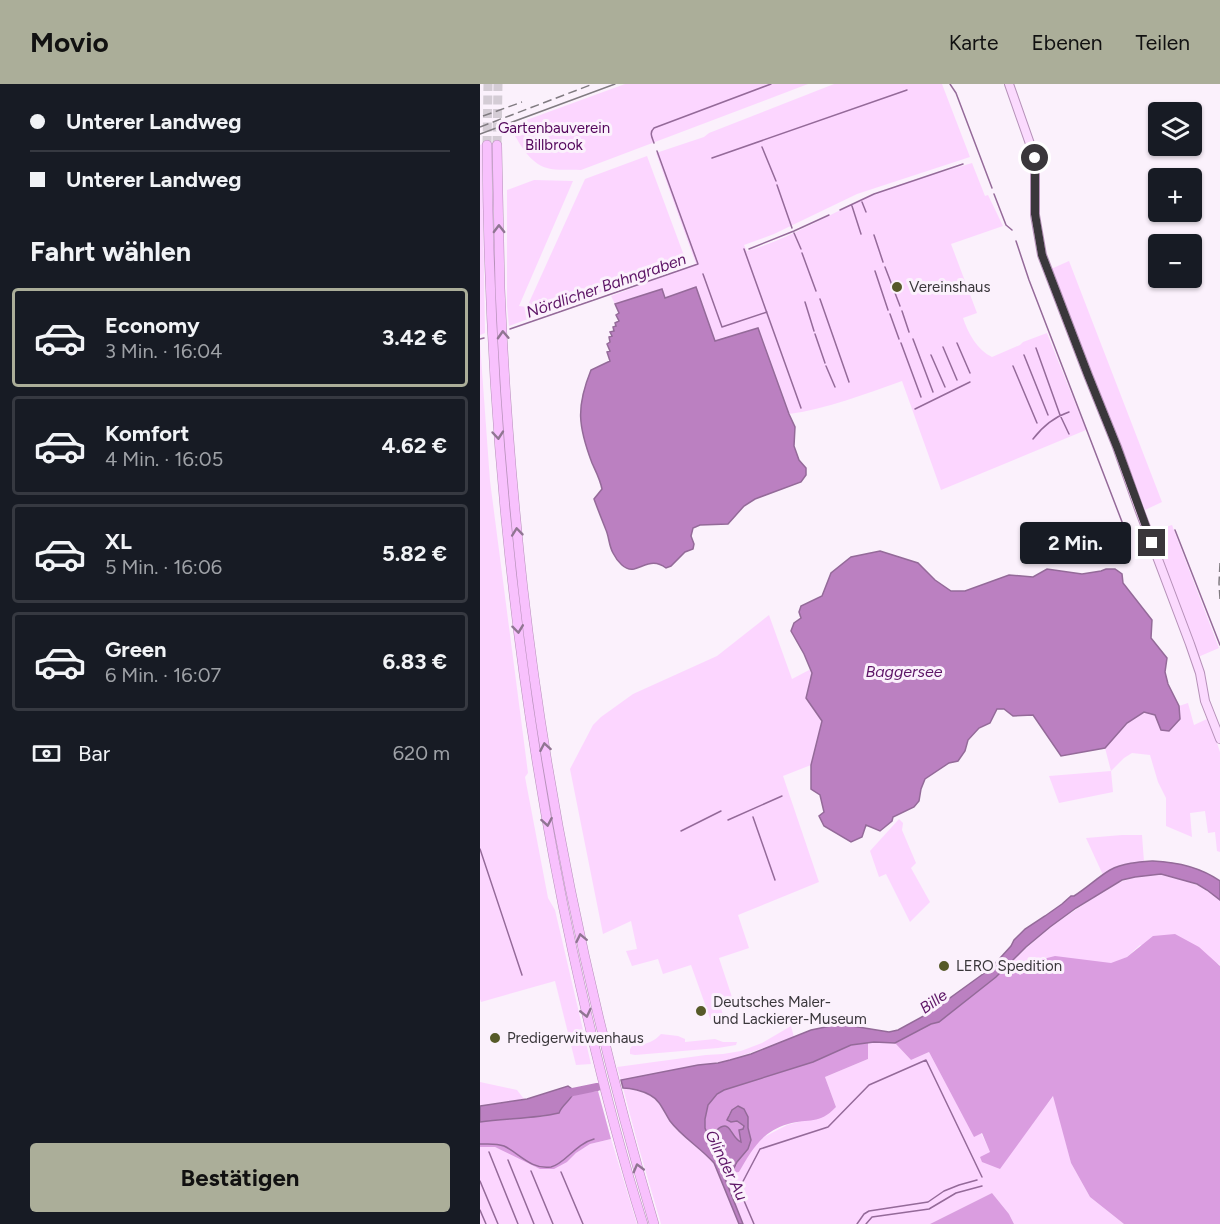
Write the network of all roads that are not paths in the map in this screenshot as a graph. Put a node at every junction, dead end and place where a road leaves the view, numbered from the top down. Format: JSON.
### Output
{"nodes":[{"id":1,"x":1009,"y":84,"type":"edge"},
{"id":2,"x":1220,"y":739,"type":"edge"},
{"id":3,"x":644,"y":1224,"type":"edge"},
{"id":4,"x":654,"y":1224,"type":"edge"}],
"edges":[{"from":1,"to":2,"type":"main road"},
{"from":4,"to":3,"type":"highway","one_way":true}]}
